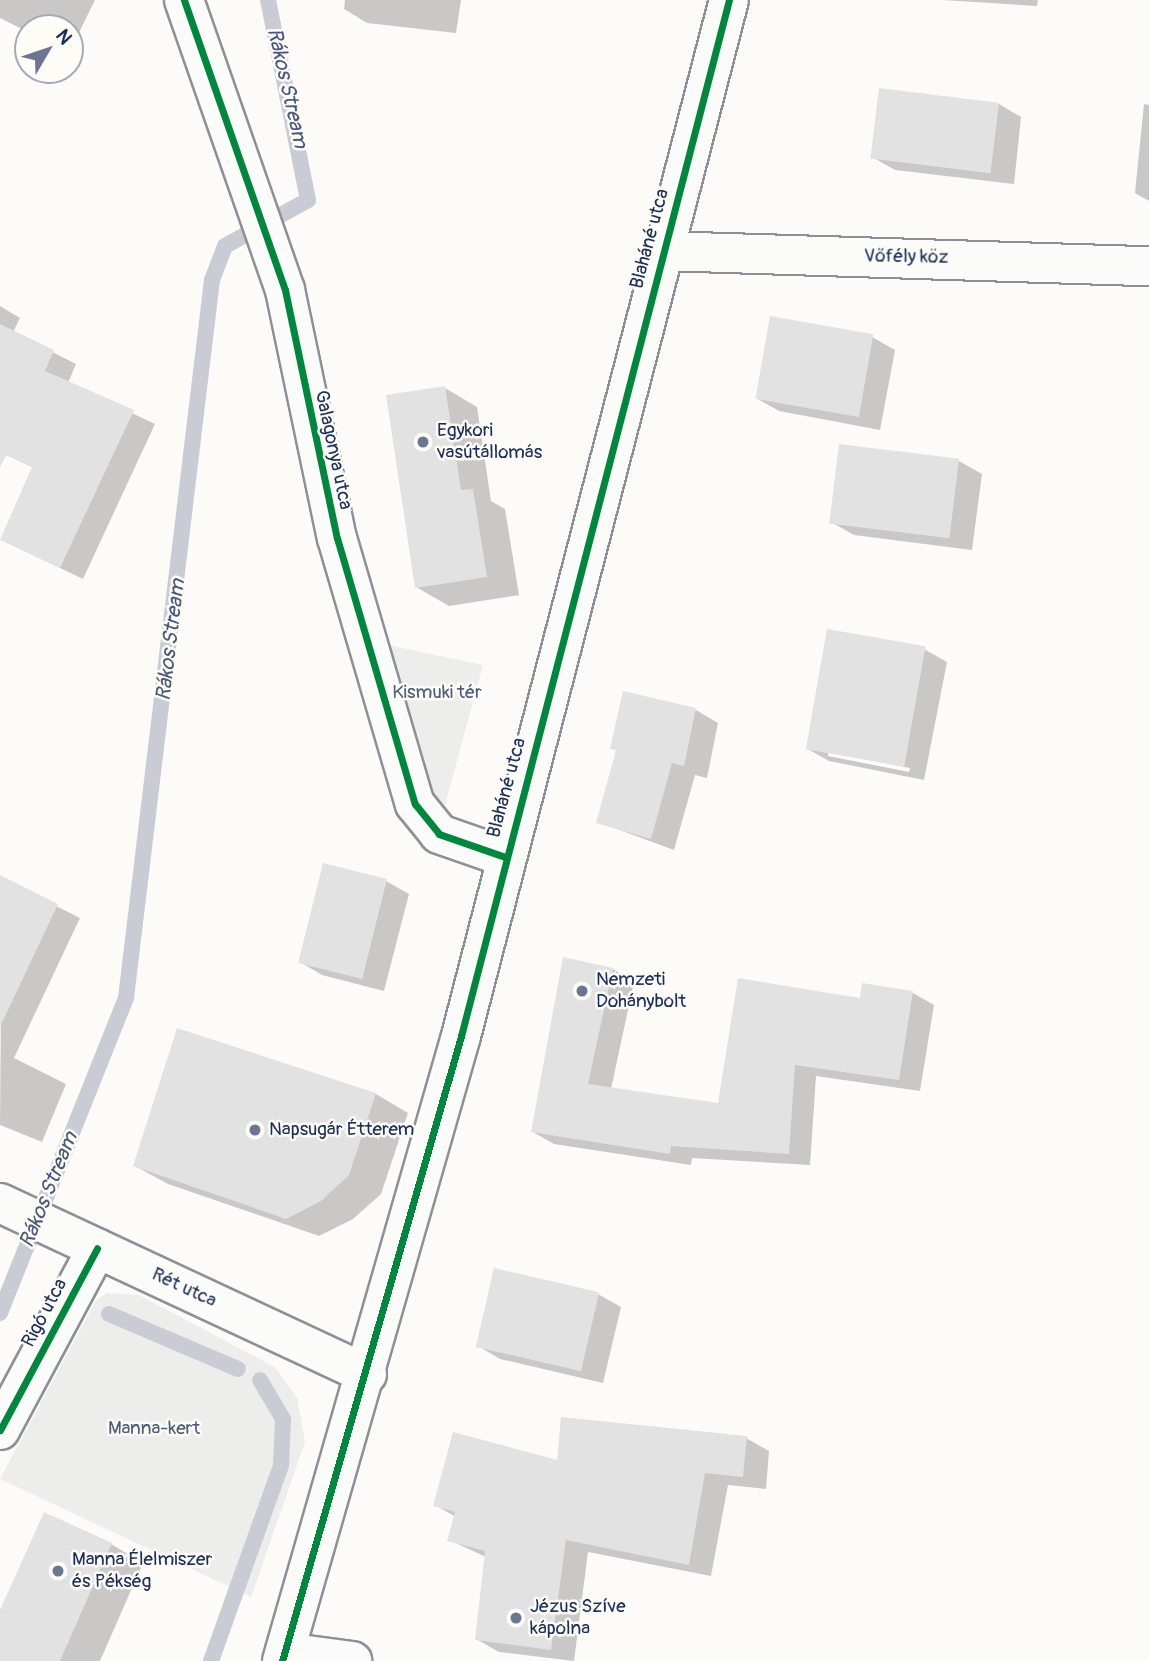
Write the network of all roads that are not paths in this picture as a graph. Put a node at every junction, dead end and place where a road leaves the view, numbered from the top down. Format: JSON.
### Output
{"nodes":[{"id":1,"x":184,"y":0,"type":"edge"},
{"id":2,"x":729,"y":0,"type":"edge"},
{"id":3,"x":663,"y":251,"type":"junction"},
{"id":4,"x":1149,"y":266,"type":"edge"},
{"id":5,"x":505,"y":857,"type":"junction"},
{"id":6,"x":4,"y":1205,"type":"edge"},
{"id":7,"x":86,"y":1243,"type":"junction"},
{"id":8,"x":367,"y":1374,"type":"junction"},
{"id":9,"x":0,"y":1430,"type":"edge"},
{"id":10,"x":283,"y":1656,"type":"edge"},
{"id":11,"x":352,"y":1661,"type":"edge"}],
"edges":[{"from":1,"to":5,"type":"street","name":"Galagonya utca"},
{"from":2,"to":3,"type":"street","name":"Blaháné utca"},
{"from":3,"to":4,"type":"street","name":"Vőfély köz"},
{"from":3,"to":5,"type":"street","name":"Blaháné utca"},
{"from":5,"to":8,"type":"street","name":"Blaháné utca"},
{"from":6,"to":7,"type":"street","name":"Rét utca"},
{"from":7,"to":8,"type":"street","name":"Rét utca"},
{"from":7,"to":9,"type":"street","name":"Rigó utca"},
{"from":8,"to":10,"type":"street","name":"Blaháné utca"},
{"from":10,"to":11,"type":"street"}]}
